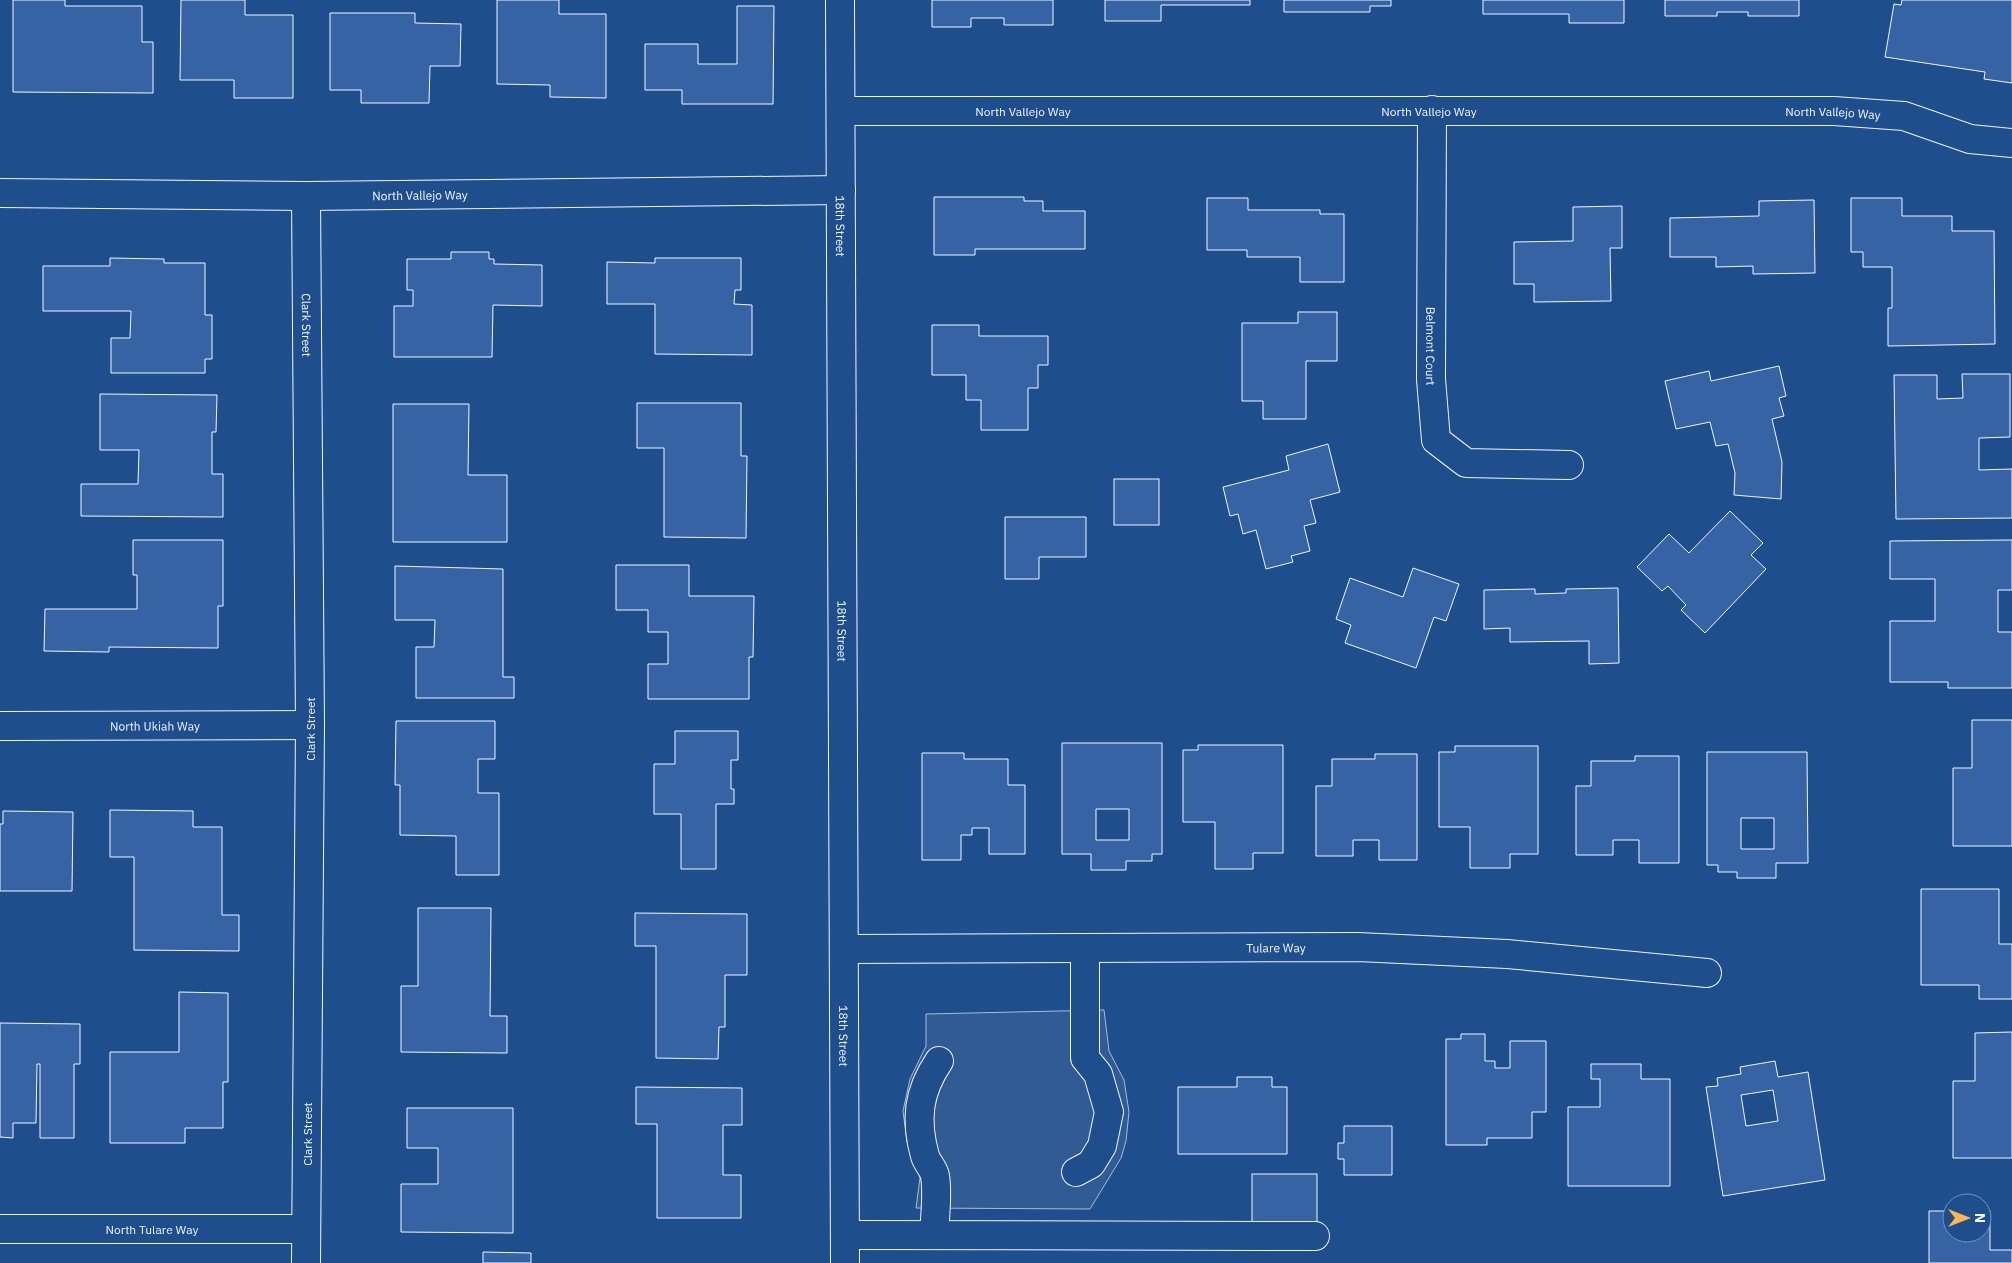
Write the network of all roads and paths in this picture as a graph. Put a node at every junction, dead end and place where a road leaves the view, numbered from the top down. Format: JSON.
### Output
{"nodes":[{"id":1,"x":840,"y":0,"type":"edge"},
{"id":2,"x":1432,"y":110,"type":"junction"},
{"id":3,"x":841,"y":111,"type":"junction"},
{"id":4,"x":2012,"y":143,"type":"edge"},
{"id":5,"x":841,"y":190,"type":"junction"},
{"id":6,"x":0,"y":193,"type":"edge"},
{"id":7,"x":306,"y":196,"type":"junction"},
{"id":8,"x":1569,"y":465,"type":"dead end"},
{"id":9,"x":310,"y":725,"type":"junction"},
{"id":10,"x":0,"y":726,"type":"edge"},
{"id":11,"x":844,"y":949,"type":"junction"},
{"id":12,"x":1085,"y":949,"type":"junction"},
{"id":13,"x":1707,"y":973,"type":"dead end"},
{"id":14,"x":939,"y":1061,"type":"dead end"},
{"id":15,"x":1076,"y":1172,"type":"dead end"},
{"id":16,"x":306,"y":1228,"type":"junction"},
{"id":17,"x":0,"y":1229,"type":"edge"},
{"id":18,"x":934,"y":1234,"type":"junction"},
{"id":19,"x":844,"y":1235,"type":"junction"},
{"id":20,"x":1315,"y":1236,"type":"dead end"},
{"id":21,"x":306,"y":1263,"type":"edge"},
{"id":22,"x":845,"y":1263,"type":"edge"}],
"edges":[{"from":1,"to":3,"type":"street","name":"18th Street"},
{"from":2,"to":3,"type":"street","name":"North Vallejo Way"},
{"from":2,"to":4,"type":"street","name":"North Vallejo Way"},
{"from":2,"to":8,"type":"street","name":"Belmont Court"},
{"from":3,"to":5,"type":"street","name":"18th Street"},
{"from":5,"to":7,"type":"street","name":"North Vallejo Way"},
{"from":5,"to":11,"type":"street","name":"18th Street"},
{"from":6,"to":7,"type":"street","name":"North Vallejo Way"},
{"from":7,"to":9,"type":"street","name":"Clark Street"},
{"from":9,"to":10,"type":"street","name":"North Ukiah Way"},
{"from":9,"to":16,"type":"street","name":"Clark Street"},
{"from":11,"to":12,"type":"street","name":"Tulare Way"},
{"from":11,"to":19,"type":"street","name":"18th Street"},
{"from":12,"to":13,"type":"street","name":"Tulare Way"},
{"from":12,"to":15,"type":"street"},
{"from":14,"to":18,"type":"street"},
{"from":16,"to":17,"type":"street","name":"North Tulare Way"},
{"from":16,"to":21,"type":"street","name":"Clark Street"},
{"from":18,"to":19,"type":"street"},
{"from":18,"to":20,"type":"street"},
{"from":19,"to":22,"type":"street","name":"18th Street"}]}
